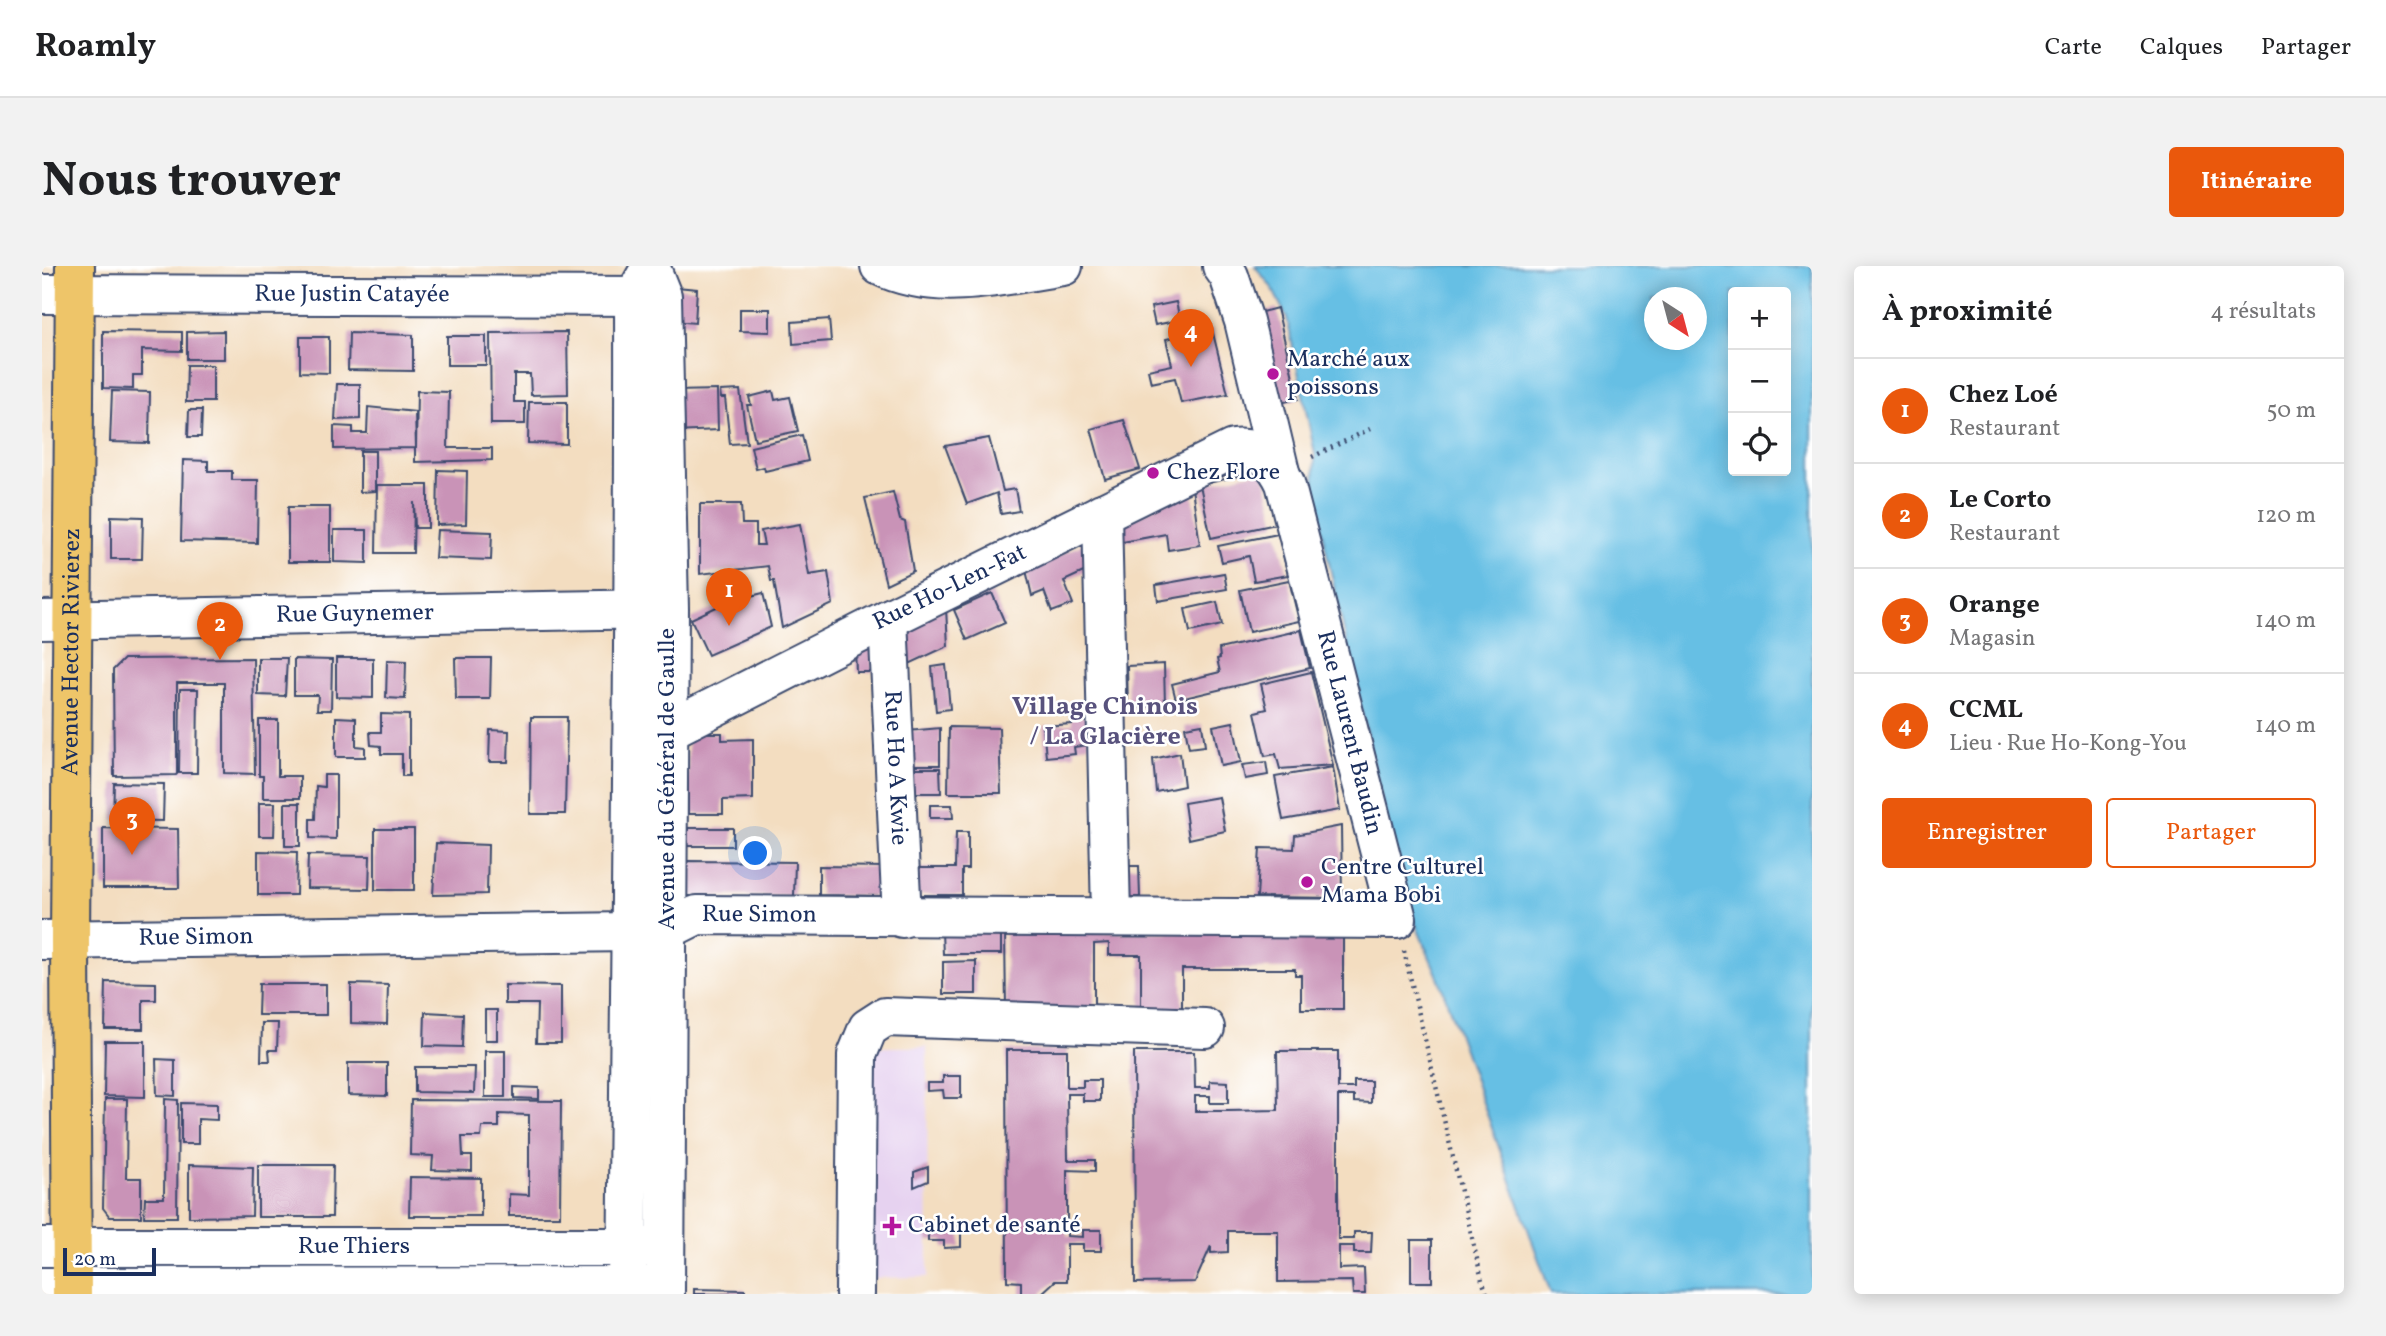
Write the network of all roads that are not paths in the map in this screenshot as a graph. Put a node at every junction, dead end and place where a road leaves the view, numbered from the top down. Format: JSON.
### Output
{"nodes":[{"id":1,"x":880,"y":266,"type":"edge"},
{"id":2,"x":1063,"y":266,"type":"edge"},
{"id":3,"x":1222,"y":266,"type":"edge"},
{"id":4,"x":649,"y":282,"type":"edge"},
{"id":5,"x":64,"y":285,"type":"edge"},
{"id":6,"x":1280,"y":472,"type":"junction"},
{"id":7,"x":1102,"y":513,"type":"junction"},
{"id":8,"x":652,"y":609,"type":"junction"},
{"id":9,"x":888,"y":619,"type":"junction"},
{"id":10,"x":57,"y":620,"type":"edge"},
{"id":11,"x":668,"y":730,"type":"junction"},
{"id":12,"x":1111,"y":916,"type":"junction"},
{"id":13,"x":902,"y":918,"type":"junction"},
{"id":14,"x":1396,"y":919,"type":"joint"},
{"id":15,"x":667,"y":930,"type":"junction"},
{"id":16,"x":629,"y":932,"type":"junction"},
{"id":17,"x":56,"y":940,"type":"edge"},
{"id":18,"x":1205,"y":1028,"type":"dead end"},
{"id":19,"x":57,"y":1247,"type":"edge"},
{"id":20,"x":627,"y":1247,"type":"junction"},
{"id":21,"x":665,"y":1247,"type":"junction"},
{"id":22,"x":62,"y":1290,"type":"edge"},
{"id":23,"x":665,"y":1290,"type":"edge"},
{"id":24,"x":627,"y":1291,"type":"edge"},
{"id":25,"x":855,"y":1294,"type":"edge"}],
"edges":[{"from":1,"to":2,"type":"street"},
{"from":3,"to":6,"type":"street","name":"Rue Laurent Baudin"},
{"from":4,"to":5,"type":"street","name":"Rue Justin Catayée"},
{"from":4,"to":8,"type":"street"},
{"from":5,"to":10,"type":"main road","name":"Avenue Hector Rivierez"},
{"from":6,"to":7,"type":"street","name":"Rue Ho-Len-Fat"},
{"from":6,"to":14,"type":"street","name":"Rue Laurent Baudin"},
{"from":7,"to":9,"type":"street","name":"Rue Ho-Len-Fat"},
{"from":7,"to":12,"type":"street"},
{"from":8,"to":10,"type":"street","name":"Rue Guynemer"},
{"from":8,"to":11,"type":"street","name":"Avenue du Général de Gaulle"},
{"from":8,"to":16,"type":"street"},
{"from":9,"to":11,"type":"street","name":"Rue Ho-Len-Fat"},
{"from":9,"to":13,"type":"street","name":"Rue Ho A Kwie"},
{"from":10,"to":17,"type":"main road","name":"Avenue Hector Rivierez"},
{"from":11,"to":15,"type":"street","name":"Avenue du Général de Gaulle"},
{"from":12,"to":13,"type":"street","name":"Rue Simon"},
{"from":12,"to":14,"type":"street","name":"Rue Simon"},
{"from":13,"to":15,"type":"street","name":"Rue Simon"},
{"from":15,"to":16,"type":"street","name":"Rue Simon"},
{"from":15,"to":21,"type":"street","name":"Avenue du Général de Gaulle"},
{"from":16,"to":17,"type":"street","name":"Rue Simon"},
{"from":16,"to":20,"type":"street"},
{"from":17,"to":19,"type":"main road","name":"Avenue Hector Rivierez"},
{"from":18,"to":25,"type":"street"},
{"from":19,"to":20,"type":"street","name":"Rue Thiers"},
{"from":19,"to":22,"type":"main road","name":"Avenue Hector Rivierez"},
{"from":20,"to":21,"type":"street","name":"Rue Thiers"},
{"from":20,"to":24,"type":"street"},
{"from":21,"to":23,"type":"street","name":"Avenue du Général de Gaulle"},
{"from":22,"to":24,"type":"street","name":"Rue Thiers"},
{"from":23,"to":24,"type":"street","name":"Rue Thiers"}]}
